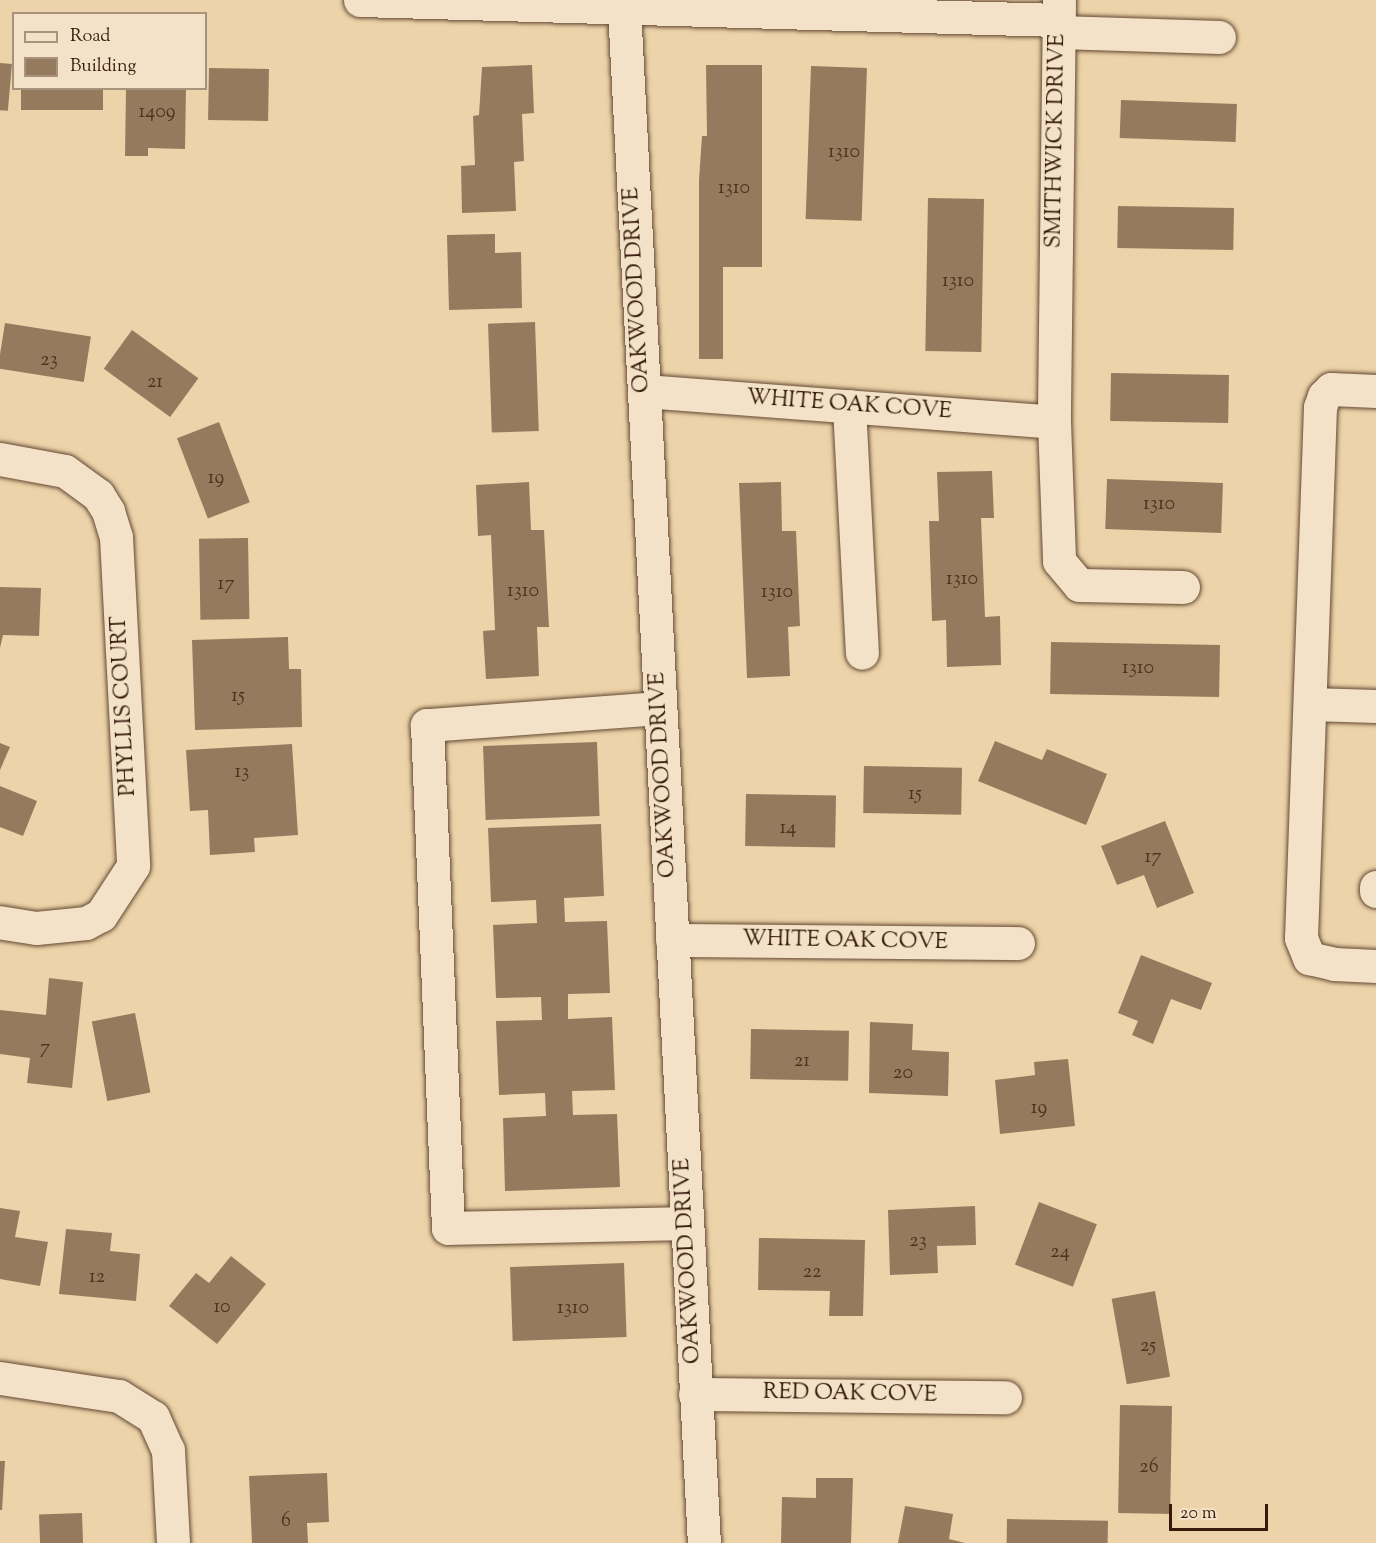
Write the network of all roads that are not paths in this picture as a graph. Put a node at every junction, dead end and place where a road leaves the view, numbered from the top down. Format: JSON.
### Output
{"nodes":[{"id":1,"x":360,"y":0,"type":"edge"},
{"id":2,"x":624,"y":8,"type":"junction"},
{"id":3,"x":1059,"y":17,"type":"edge"},
{"id":4,"x":1219,"y":37,"type":"dead end"},
{"id":5,"x":1376,"y":391,"type":"edge"},
{"id":6,"x":644,"y":392,"type":"junction"},
{"id":7,"x":849,"y":406,"type":"junction"},
{"id":8,"x":1054,"y":422,"type":"junction"},
{"id":9,"x":0,"y":459,"type":"edge"},
{"id":10,"x":1183,"y":587,"type":"dead end"},
{"id":11,"x":862,"y":653,"type":"dead end"},
{"id":12,"x":1310,"y":704,"type":"junction"},
{"id":13,"x":1376,"y":706,"type":"edge"},
{"id":14,"x":660,"y":708,"type":"junction"},
{"id":15,"x":0,"y":922,"type":"edge"},
{"id":16,"x":672,"y":940,"type":"junction"},
{"id":17,"x":1018,"y":943,"type":"dead end"},
{"id":18,"x":1376,"y":966,"type":"edge"},
{"id":19,"x":687,"y":1223,"type":"junction"},
{"id":20,"x":0,"y":1378,"type":"edge"},
{"id":21,"x":695,"y":1394,"type":"junction"},
{"id":22,"x":1005,"y":1397,"type":"dead end"},
{"id":23,"x":173,"y":1543,"type":"edge"},
{"id":24,"x":704,"y":1543,"type":"edge"}],
"edges":[{"from":1,"to":2,"type":"street","name":"SMITHWICK DRIVE"},
{"from":2,"to":3,"type":"street","name":"SMITHWICK DRIVE"},
{"from":2,"to":6,"type":"street","name":"OAKWOOD DRIVE"},
{"from":3,"to":4,"type":"street"},
{"from":3,"to":8,"type":"street","name":"SMITHWICK DRIVE"},
{"from":5,"to":12,"type":"street"},
{"from":6,"to":7,"type":"street","name":"WHITE OAK COVE"},
{"from":6,"to":14,"type":"street","name":"OAKWOOD DRIVE"},
{"from":7,"to":8,"type":"street","name":"WHITE OAK COVE"},
{"from":7,"to":11,"type":"street"},
{"from":8,"to":10,"type":"street","name":"SMITHWICK DRIVE"},
{"from":9,"to":15,"type":"street","name":"PHYLLIS COURT"},
{"from":12,"to":13,"type":"street"},
{"from":12,"to":18,"type":"street"},
{"from":14,"to":16,"type":"street","name":"OAKWOOD DRIVE"},
{"from":14,"to":19,"type":"street"},
{"from":16,"to":17,"type":"street","name":"WHITE OAK COVE"},
{"from":16,"to":19,"type":"street","name":"OAKWOOD DRIVE"},
{"from":19,"to":21,"type":"street","name":"OAKWOOD DRIVE"},
{"from":20,"to":23,"type":"street"},
{"from":21,"to":22,"type":"street","name":"RED OAK COVE"},
{"from":21,"to":24,"type":"street","name":"OAKWOOD DRIVE"}]}
